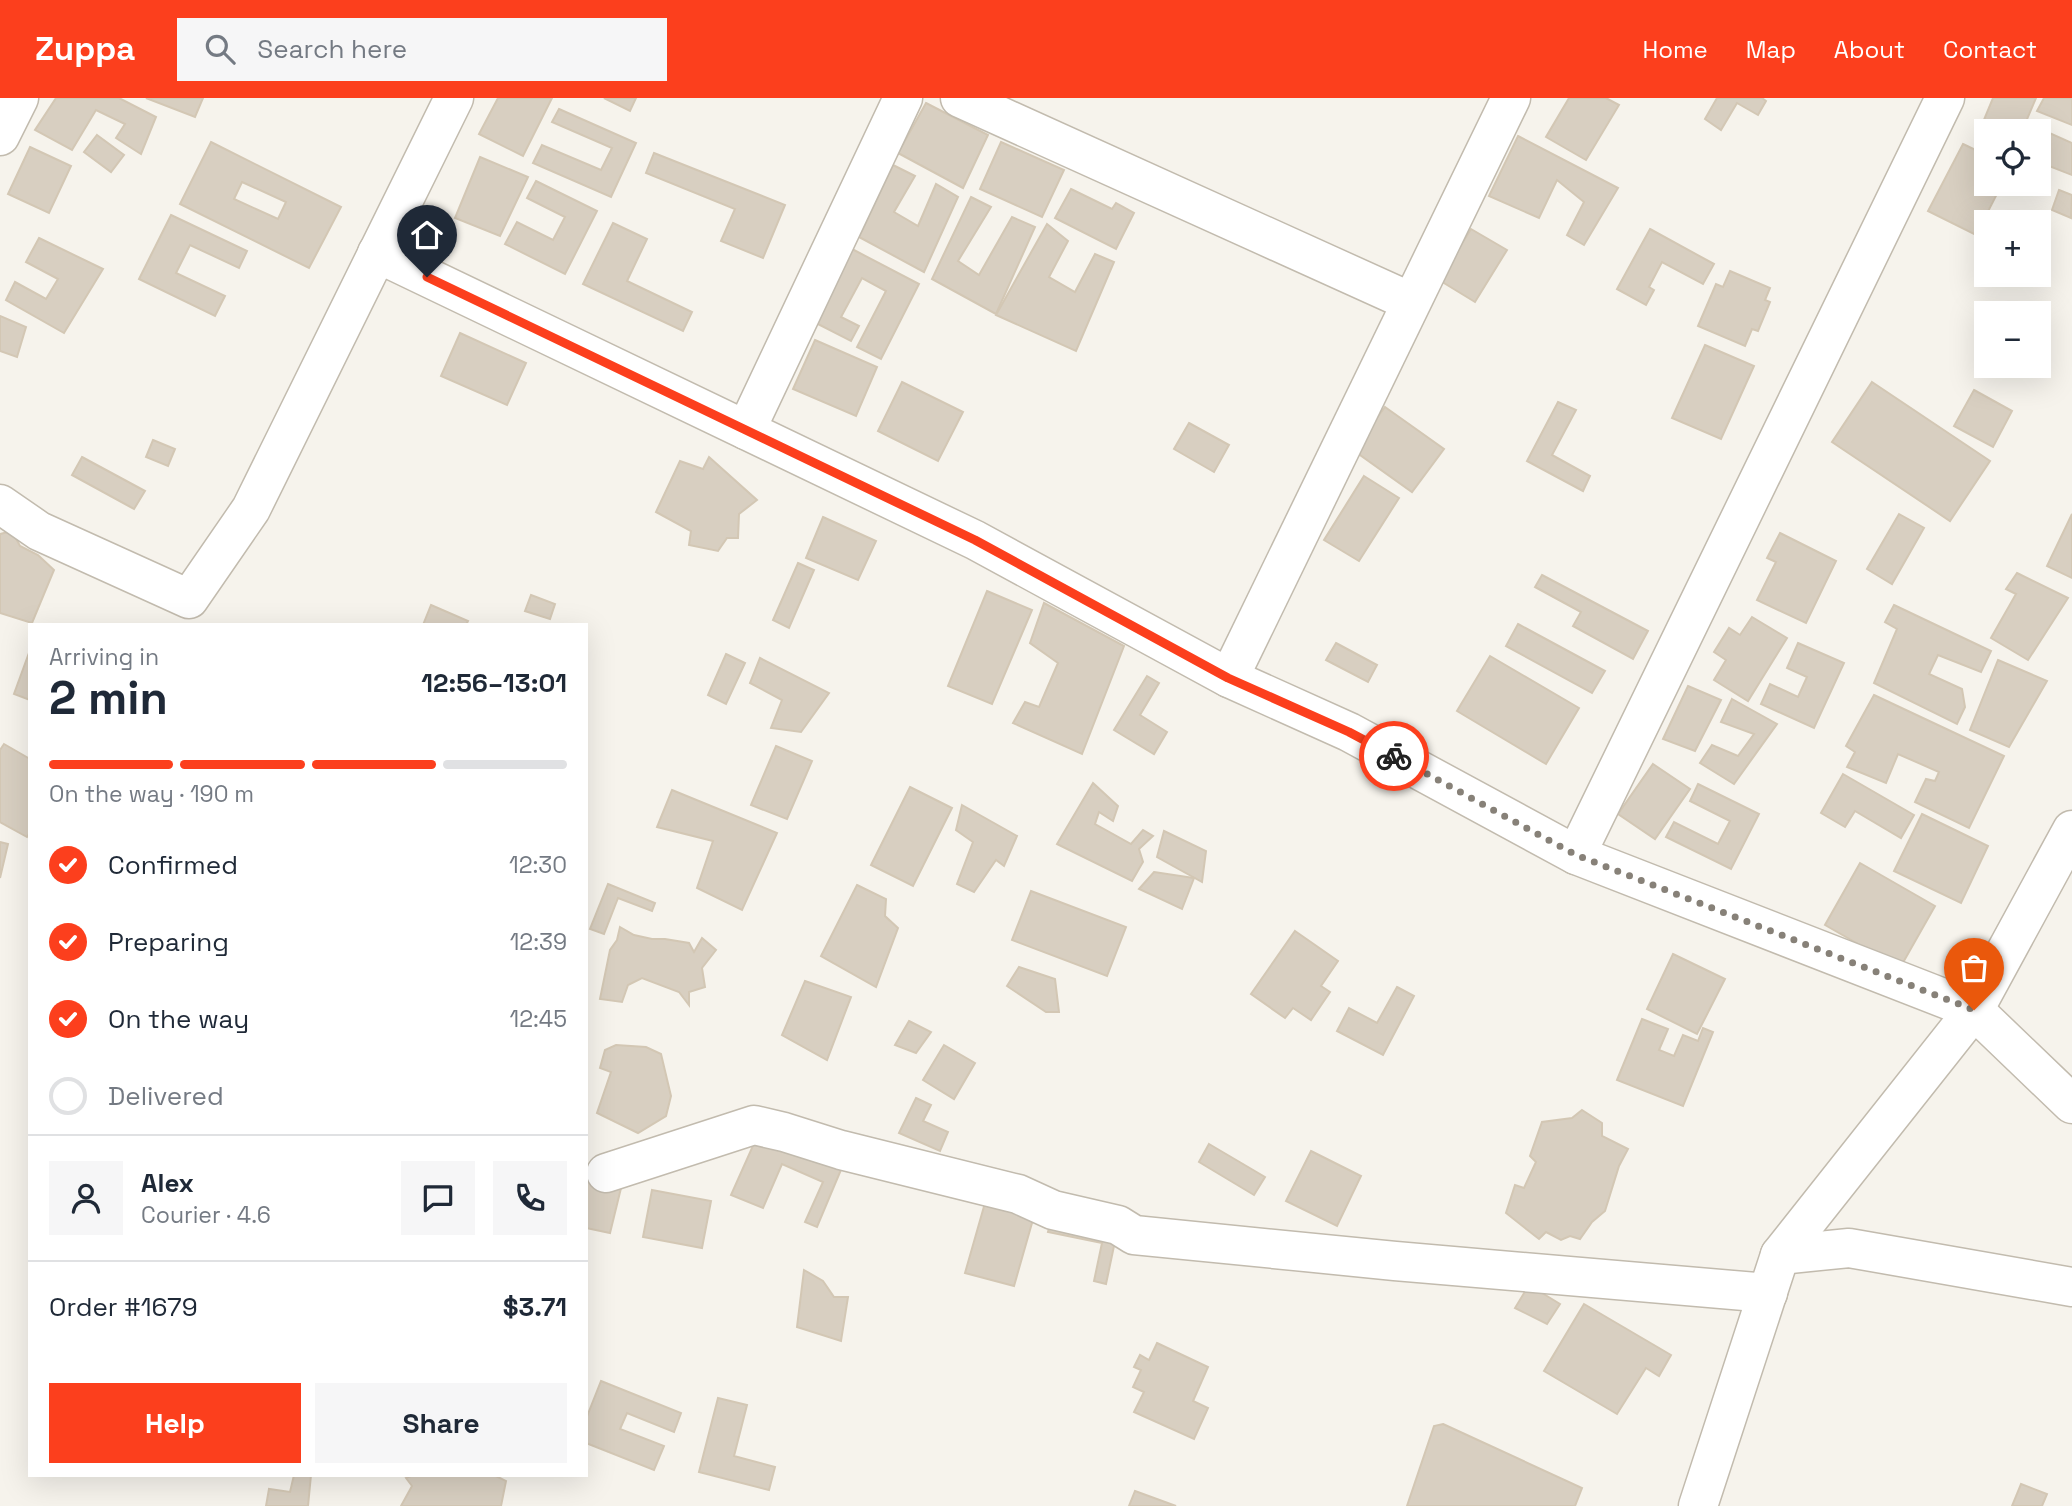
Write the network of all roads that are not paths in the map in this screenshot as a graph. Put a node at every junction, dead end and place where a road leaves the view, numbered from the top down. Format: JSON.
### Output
{"nodes":[{"id":1,"x":19,"y":98,"type":"edge"},
{"id":2,"x":454,"y":98,"type":"edge"},
{"id":3,"x":903,"y":98,"type":"edge"},
{"id":4,"x":960,"y":98,"type":"edge"},
{"id":5,"x":1511,"y":98,"type":"edge"},
{"id":6,"x":1945,"y":98,"type":"edge"},
{"id":7,"x":0,"y":136,"type":"edge"},
{"id":8,"x":377,"y":253,"type":"junction"},
{"id":9,"x":1411,"y":302,"type":"junction"},
{"id":10,"x":746,"y":430,"type":"junction"},
{"id":11,"x":0,"y":504,"type":"edge"},
{"id":12,"x":1228,"y":678,"type":"junction"},
{"id":13,"x":2072,"y":830,"type":"edge"},
{"id":14,"x":1576,"y":855,"type":"junction"},
{"id":15,"x":1974,"y":1010,"type":"junction"},
{"id":16,"x":2072,"y":1104,"type":"edge"},
{"id":17,"x":606,"y":1173,"type":"dead end"},
{"id":18,"x":1780,"y":1255,"type":"junction"},
{"id":19,"x":2072,"y":1287,"type":"edge"},
{"id":20,"x":1768,"y":1293,"type":"junction"},
{"id":21,"x":1698,"y":1506,"type":"edge"}],
"edges":[{"from":1,"to":7,"type":"street"},
{"from":2,"to":8,"type":"street"},
{"from":3,"to":10,"type":"street"},
{"from":4,"to":9,"type":"street"},
{"from":5,"to":9,"type":"street"},
{"from":6,"to":14,"type":"street"},
{"from":8,"to":10,"type":"street"},
{"from":8,"to":11,"type":"street"},
{"from":9,"to":12,"type":"street"},
{"from":10,"to":12,"type":"street"},
{"from":12,"to":14,"type":"street"},
{"from":13,"to":15,"type":"street"},
{"from":14,"to":15,"type":"street"},
{"from":15,"to":16,"type":"street"},
{"from":15,"to":18,"type":"street"},
{"from":17,"to":20,"type":"street"},
{"from":18,"to":19,"type":"street"},
{"from":18,"to":20,"type":"street"},
{"from":20,"to":21,"type":"street"}]}
